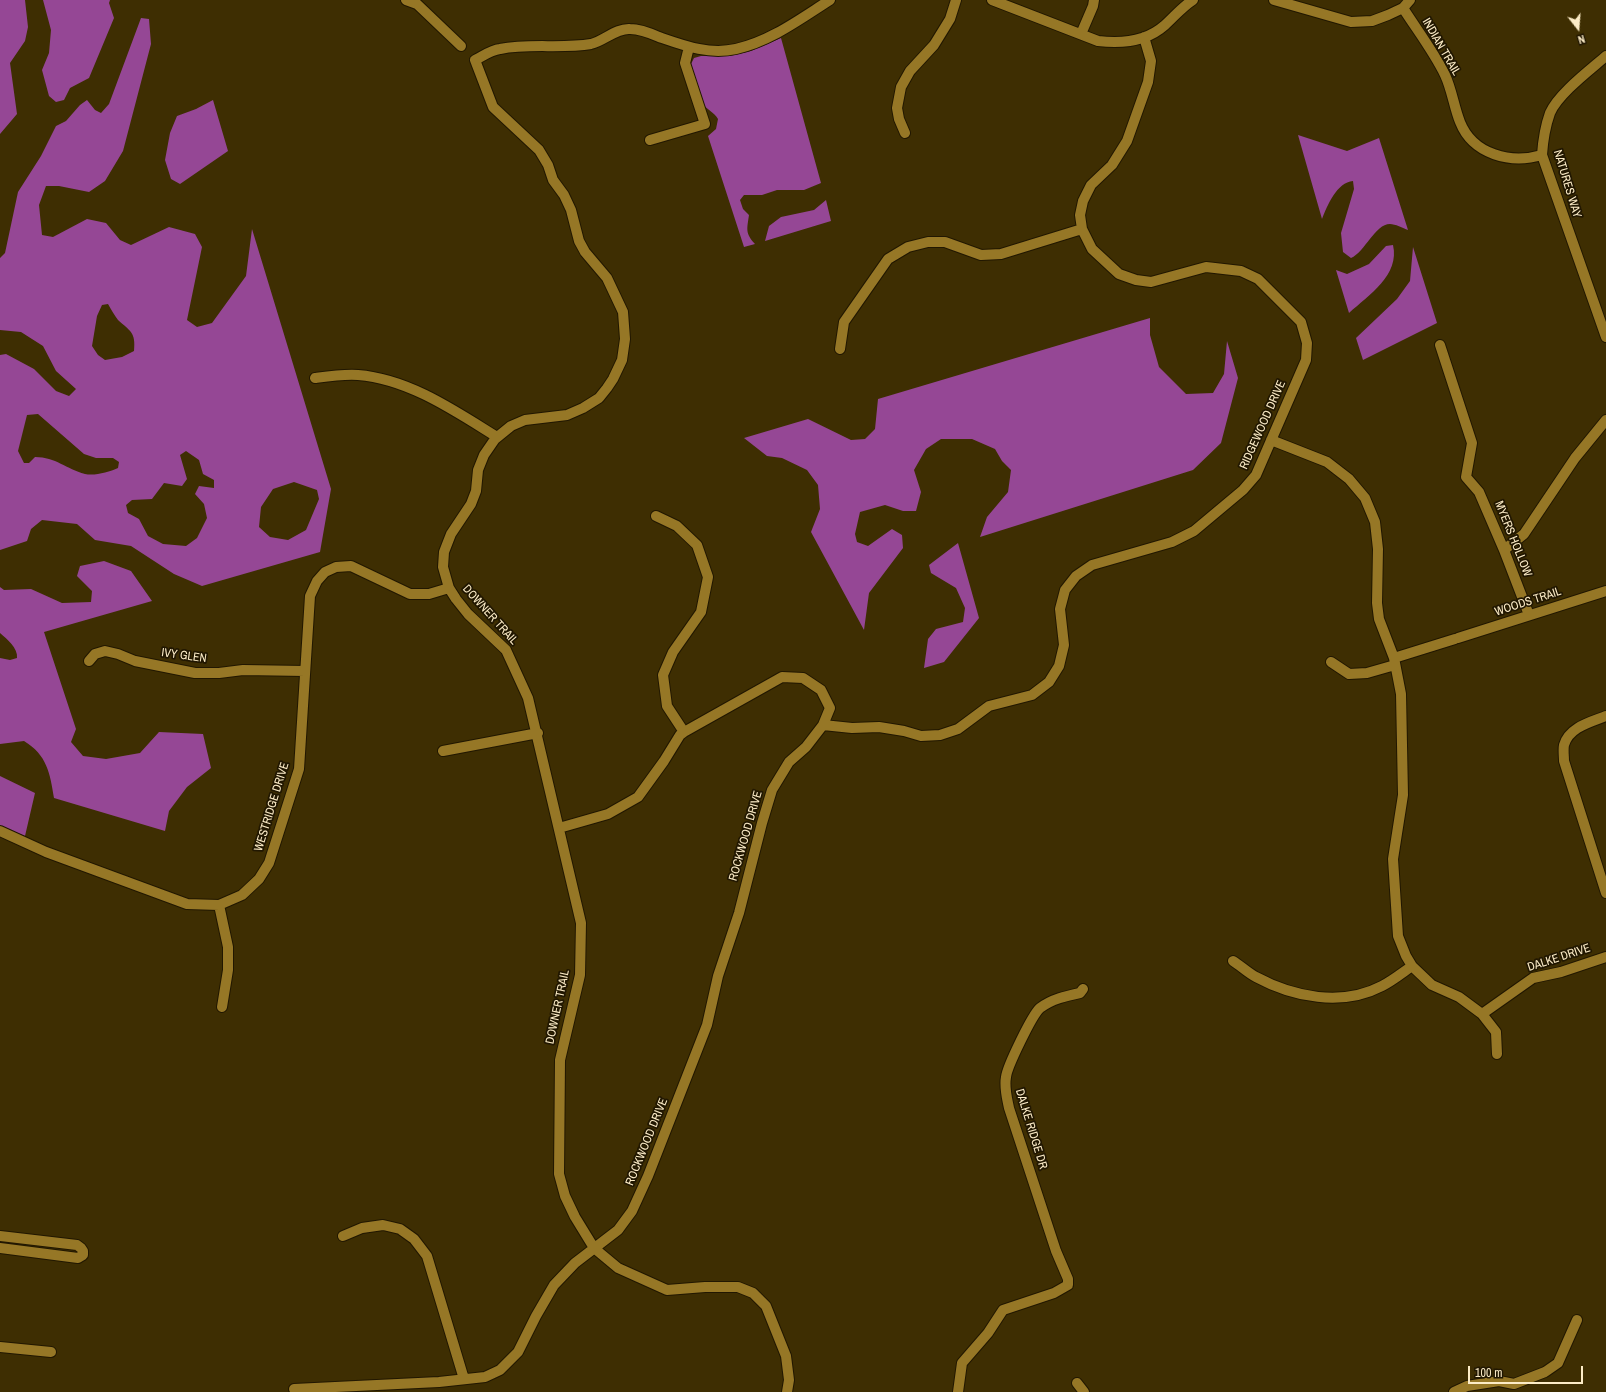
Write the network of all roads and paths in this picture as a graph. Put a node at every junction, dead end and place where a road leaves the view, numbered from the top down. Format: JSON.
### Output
{"nodes":[{"id":1,"x":406,"y":0,"type":"edge"},
{"id":2,"x":830,"y":0,"type":"edge"},
{"id":3,"x":956,"y":0,"type":"edge"},
{"id":4,"x":992,"y":0,"type":"edge"},
{"id":5,"x":1094,"y":0,"type":"edge"},
{"id":6,"x":1193,"y":0,"type":"edge"},
{"id":7,"x":1274,"y":0,"type":"edge"},
{"id":8,"x":1410,"y":0,"type":"edge"},
{"id":9,"x":816,"y":4,"type":"edge"},
{"id":10,"x":1403,"y":8,"type":"junction"},
{"id":11,"x":1081,"y":34,"type":"junction"},
{"id":12,"x":1144,"y":37,"type":"junction"},
{"id":13,"x":461,"y":46,"type":"dead end"},
{"id":14,"x":689,"y":47,"type":"junction"},
{"id":15,"x":1606,"y":56,"type":"edge"},
{"id":16,"x":905,"y":133,"type":"dead end"},
{"id":17,"x":650,"y":140,"type":"dead end"},
{"id":18,"x":1542,"y":155,"type":"junction"},
{"id":19,"x":1082,"y":229,"type":"junction"},
{"id":20,"x":1606,"y":337,"type":"edge"},
{"id":21,"x":1440,"y":345,"type":"dead end"},
{"id":22,"x":840,"y":349,"type":"dead end"},
{"id":23,"x":316,"y":378,"type":"dead end"},
{"id":24,"x":1606,"y":420,"type":"edge"},
{"id":25,"x":497,"y":438,"type":"junction"},
{"id":26,"x":1271,"y":440,"type":"junction"},
{"id":27,"x":656,"y":516,"type":"dead end"},
{"id":28,"x":1504,"y":550,"type":"junction"},
{"id":29,"x":449,"y":588,"type":"junction"},
{"id":30,"x":1606,"y":591,"type":"edge"},
{"id":31,"x":1529,"y":615,"type":"junction"},
{"id":32,"x":89,"y":661,"type":"dead end"},
{"id":33,"x":1331,"y":662,"type":"dead end"},
{"id":34,"x":1395,"y":662,"type":"junction"},
{"id":35,"x":305,"y":671,"type":"junction"},
{"id":36,"x":1606,"y":716,"type":"edge"},
{"id":37,"x":823,"y":725,"type":"junction"},
{"id":38,"x":684,"y":732,"type":"junction"},
{"id":39,"x":538,"y":733,"type":"junction"},
{"id":40,"x":444,"y":751,"type":"dead end"},
{"id":41,"x":559,"y":828,"type":"junction"},
{"id":42,"x":0,"y":831,"type":"edge"},
{"id":43,"x":1606,"y":893,"type":"edge"},
{"id":44,"x":219,"y":905,"type":"junction"},
{"id":45,"x":1606,"y":957,"type":"edge"},
{"id":46,"x":1233,"y":961,"type":"dead end"},
{"id":47,"x":1412,"y":966,"type":"junction"},
{"id":48,"x":1083,"y":989,"type":"dead end"},
{"id":49,"x":222,"y":1007,"type":"dead end"},
{"id":50,"x":1482,"y":1014,"type":"junction"},
{"id":51,"x":1497,"y":1054,"type":"dead end"},
{"id":52,"x":0,"y":1236,"type":"edge"},
{"id":53,"x":343,"y":1236,"type":"dead end"},
{"id":54,"x":0,"y":1248,"type":"edge"},
{"id":55,"x":594,"y":1248,"type":"junction"},
{"id":56,"x":1577,"y":1320,"type":"dead end"},
{"id":57,"x":0,"y":1347,"type":"edge"},
{"id":58,"x":51,"y":1352,"type":"dead end"},
{"id":59,"x":464,"y":1379,"type":"junction"},
{"id":60,"x":1077,"y":1383,"type":"dead end"},
{"id":61,"x":294,"y":1389,"type":"dead end"},
{"id":62,"x":787,"y":1392,"type":"edge"},
{"id":63,"x":958,"y":1392,"type":"edge"},
{"id":64,"x":1084,"y":1392,"type":"edge"},
{"id":65,"x":1454,"y":1392,"type":"edge"}],
"edges":[{"from":1,"to":13,"type":"street"},
{"from":2,"to":9,"type":"street"},
{"from":3,"to":16,"type":"street"},
{"from":4,"to":11,"type":"street"},
{"from":5,"to":11,"type":"street"},
{"from":6,"to":12,"type":"street"},
{"from":7,"to":10,"type":"street"},
{"from":8,"to":10,"type":"street"},
{"from":9,"to":14,"type":"street"},
{"from":10,"to":18,"type":"street","name":"INDIAN TRAIL"},
{"from":11,"to":12,"type":"street"},
{"from":12,"to":19,"type":"street","name":"RIDGEWOOD DRIVE"},
{"from":14,"to":17,"type":"street"},
{"from":14,"to":25,"type":"street","name":"DOWNER TRAIL"},
{"from":15,"to":18,"type":"street","name":"NATURES WAY"},
{"from":18,"to":20,"type":"street","name":"NATURES WAY"},
{"from":19,"to":22,"type":"street"},
{"from":19,"to":26,"type":"street","name":"RIDGEWOOD DRIVE"},
{"from":21,"to":28,"type":"street","name":"MYERS HOLLOW"},
{"from":23,"to":25,"type":"street"},
{"from":24,"to":28,"type":"street"},
{"from":25,"to":29,"type":"street","name":"DOWNER TRAIL"},
{"from":26,"to":34,"type":"street"},
{"from":26,"to":37,"type":"street","name":"RIDGEWOOD DRIVE"},
{"from":27,"to":38,"type":"street"},
{"from":28,"to":31,"type":"street","name":"MYERS HOLLOW"},
{"from":29,"to":35,"type":"street","name":"WESTRIDGE DRIVE"},
{"from":29,"to":39,"type":"street","name":"DOWNER TRAIL"},
{"from":30,"to":31,"type":"street","name":"WOODS TRAIL"},
{"from":31,"to":34,"type":"street","name":"WOODS TRAIL"},
{"from":32,"to":35,"type":"street","name":"IVY GLEN"},
{"from":33,"to":34,"type":"street","name":"WOODS TRAIL"},
{"from":34,"to":47,"type":"street"},
{"from":35,"to":44,"type":"street","name":"WESTRIDGE DRIVE"},
{"from":36,"to":43,"type":"street"},
{"from":37,"to":38,"type":"street","name":"ROCKWOOD DRIVE"},
{"from":37,"to":55,"type":"street","name":"ROCKWOOD DRIVE"},
{"from":38,"to":41,"type":"street","name":"ROCKWOOD DRIVE"},
{"from":39,"to":40,"type":"street"},
{"from":39,"to":41,"type":"street","name":"DOWNER TRAIL"},
{"from":41,"to":55,"type":"street","name":"DOWNER TRAIL"},
{"from":42,"to":44,"type":"street","name":"WESTRIDGE DRIVE"},
{"from":44,"to":49,"type":"street"},
{"from":45,"to":50,"type":"street","name":"DALKE DRIVE"},
{"from":46,"to":47,"type":"street"},
{"from":47,"to":50,"type":"street"},
{"from":48,"to":63,"type":"street","name":"DALKE RIDGE DR"},
{"from":50,"to":51,"type":"street"},
{"from":52,"to":54,"type":"street"},
{"from":53,"to":59,"type":"street"},
{"from":55,"to":59,"type":"street","name":"ROCKWOOD DRIVE"},
{"from":55,"to":62,"type":"street","name":"DOWNER TRAIL"},
{"from":56,"to":65,"type":"street"},
{"from":57,"to":58,"type":"street"},
{"from":59,"to":61,"type":"street","name":"ROCKWOOD DRIVE"},
{"from":60,"to":64,"type":"street"}]}
